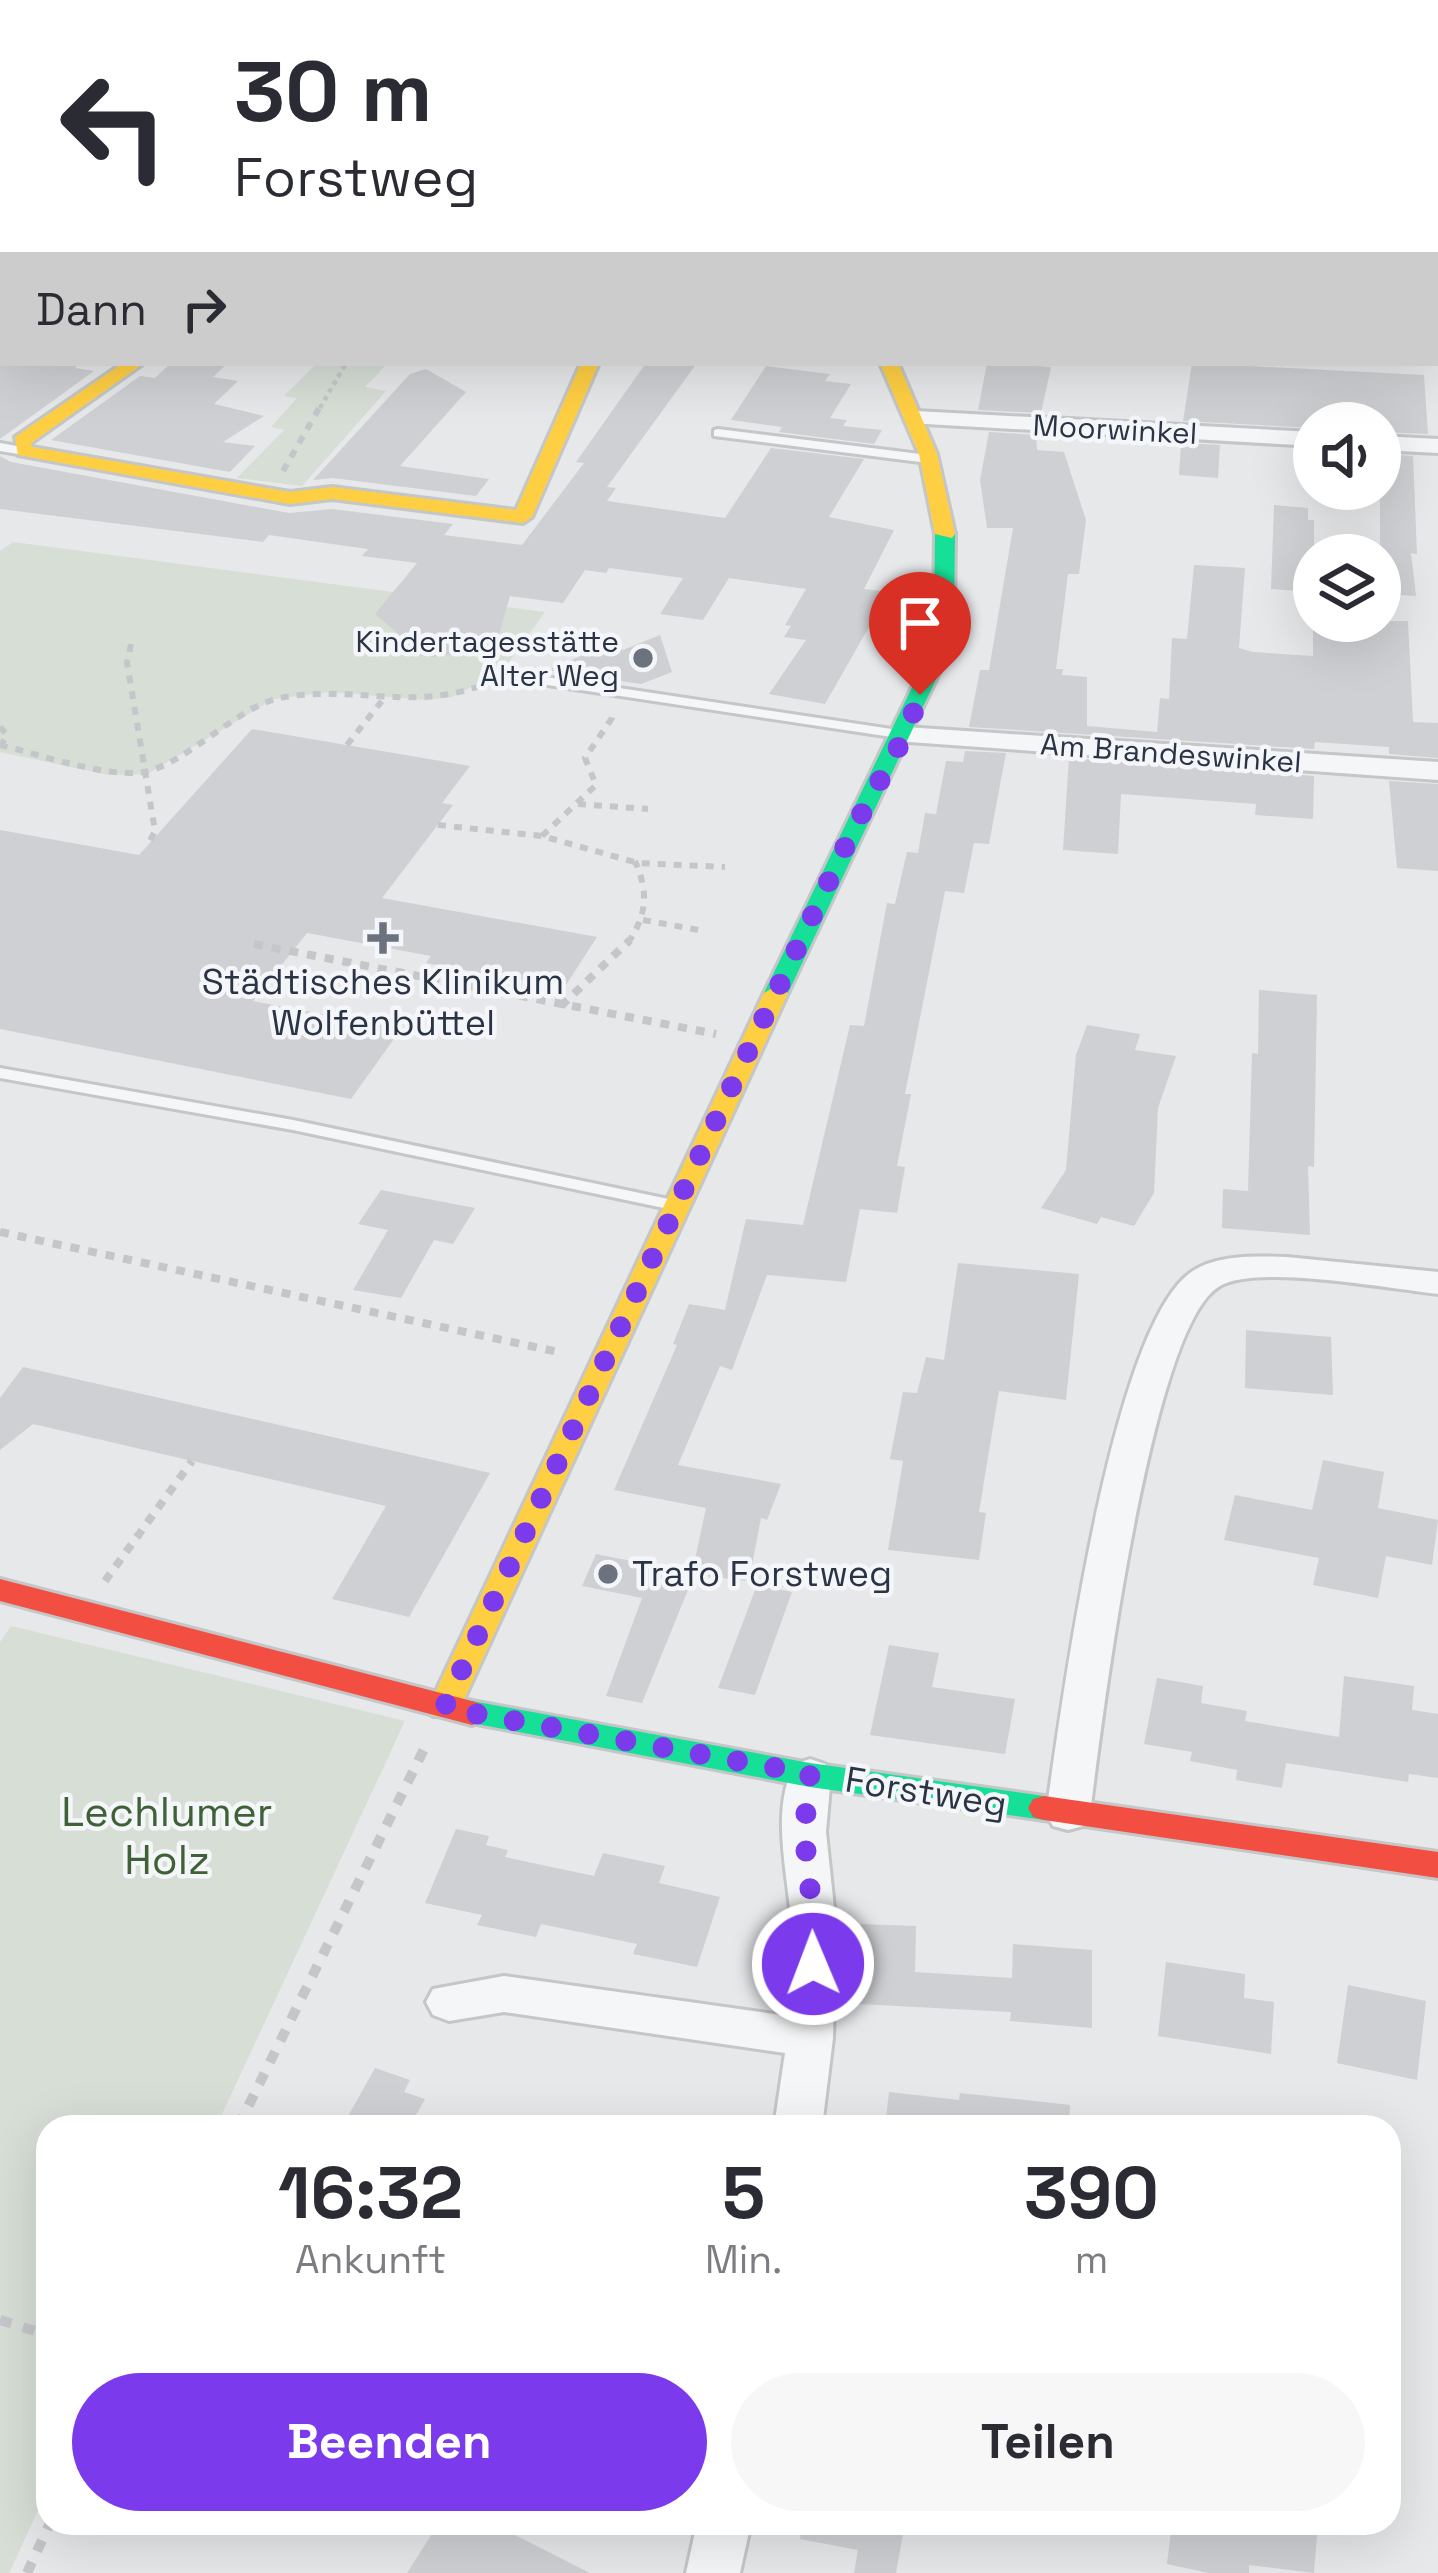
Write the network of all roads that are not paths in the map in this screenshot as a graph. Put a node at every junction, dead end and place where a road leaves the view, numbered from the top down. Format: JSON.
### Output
{"nodes":[{"id":1,"x":130,"y":366,"type":"edge"},
{"id":2,"x":589,"y":366,"type":"edge"},
{"id":3,"x":891,"y":366,"type":"edge"},
{"id":4,"x":916,"y":418,"type":"junction"},
{"id":5,"x":718,"y":433,"type":"dead end"},
{"id":6,"x":1293,"y":439,"type":"edge"},
{"id":7,"x":1401,"y":444,"type":"edge"},
{"id":8,"x":1438,"y":446,"type":"edge"},
{"id":9,"x":12,"y":449,"type":"edge"},
{"id":10,"x":933,"y":460,"type":"junction"},
{"id":11,"x":506,"y":675,"type":"road end"},
{"id":12,"x":905,"y":735,"type":"junction"},
{"id":13,"x":1438,"y":771,"type":"edge"},
{"id":14,"x":0,"y":1072,"type":"edge"},
{"id":15,"x":679,"y":1207,"type":"junction"},
{"id":16,"x":1438,"y":1283,"type":"edge"},
{"id":17,"x":0,"y":1591,"type":"edge"},
{"id":18,"x":444,"y":1708,"type":"junction"},
{"id":19,"x":810,"y":1774,"type":"junction"},
{"id":20,"x":1067,"y":1814,"type":"junction"},
{"id":21,"x":1438,"y":1865,"type":"edge"},
{"id":22,"x":449,"y":2002,"type":"dead end"},
{"id":23,"x":809,"y":2038,"type":"junction"},
{"id":24,"x":799,"y":2115,"type":"edge"},
{"id":25,"x":721,"y":2535,"type":"edge"},
{"id":26,"x":712,"y":2573,"type":"edge"}],
"edges":[{"from":1,"to":9,"type":"street"},
{"from":2,"to":9,"type":"street"},
{"from":3,"to":4,"type":"street"},
{"from":4,"to":6,"type":"street","name":"Moorwinkel"},
{"from":4,"to":10,"type":"street"},
{"from":5,"to":10,"type":"lane"},
{"from":7,"to":8,"type":"street"},
{"from":10,"to":12,"type":"street"},
{"from":11,"to":12,"type":"lane"},
{"from":12,"to":13,"type":"street","name":"Am Brandeswinkel"},
{"from":12,"to":15,"type":"street"},
{"from":14,"to":15,"type":"lane"},
{"from":15,"to":18,"type":"street"},
{"from":16,"to":20,"type":"street"},
{"from":17,"to":18,"type":"street","name":"Forstweg"},
{"from":18,"to":19,"type":"street","name":"Forstweg"},
{"from":19,"to":20,"type":"street","name":"Forstweg"},
{"from":19,"to":23,"type":"street"},
{"from":20,"to":21,"type":"street","name":"Forstweg"},
{"from":22,"to":23,"type":"street"},
{"from":23,"to":24,"type":"street"},
{"from":25,"to":26,"type":"street"}]}
